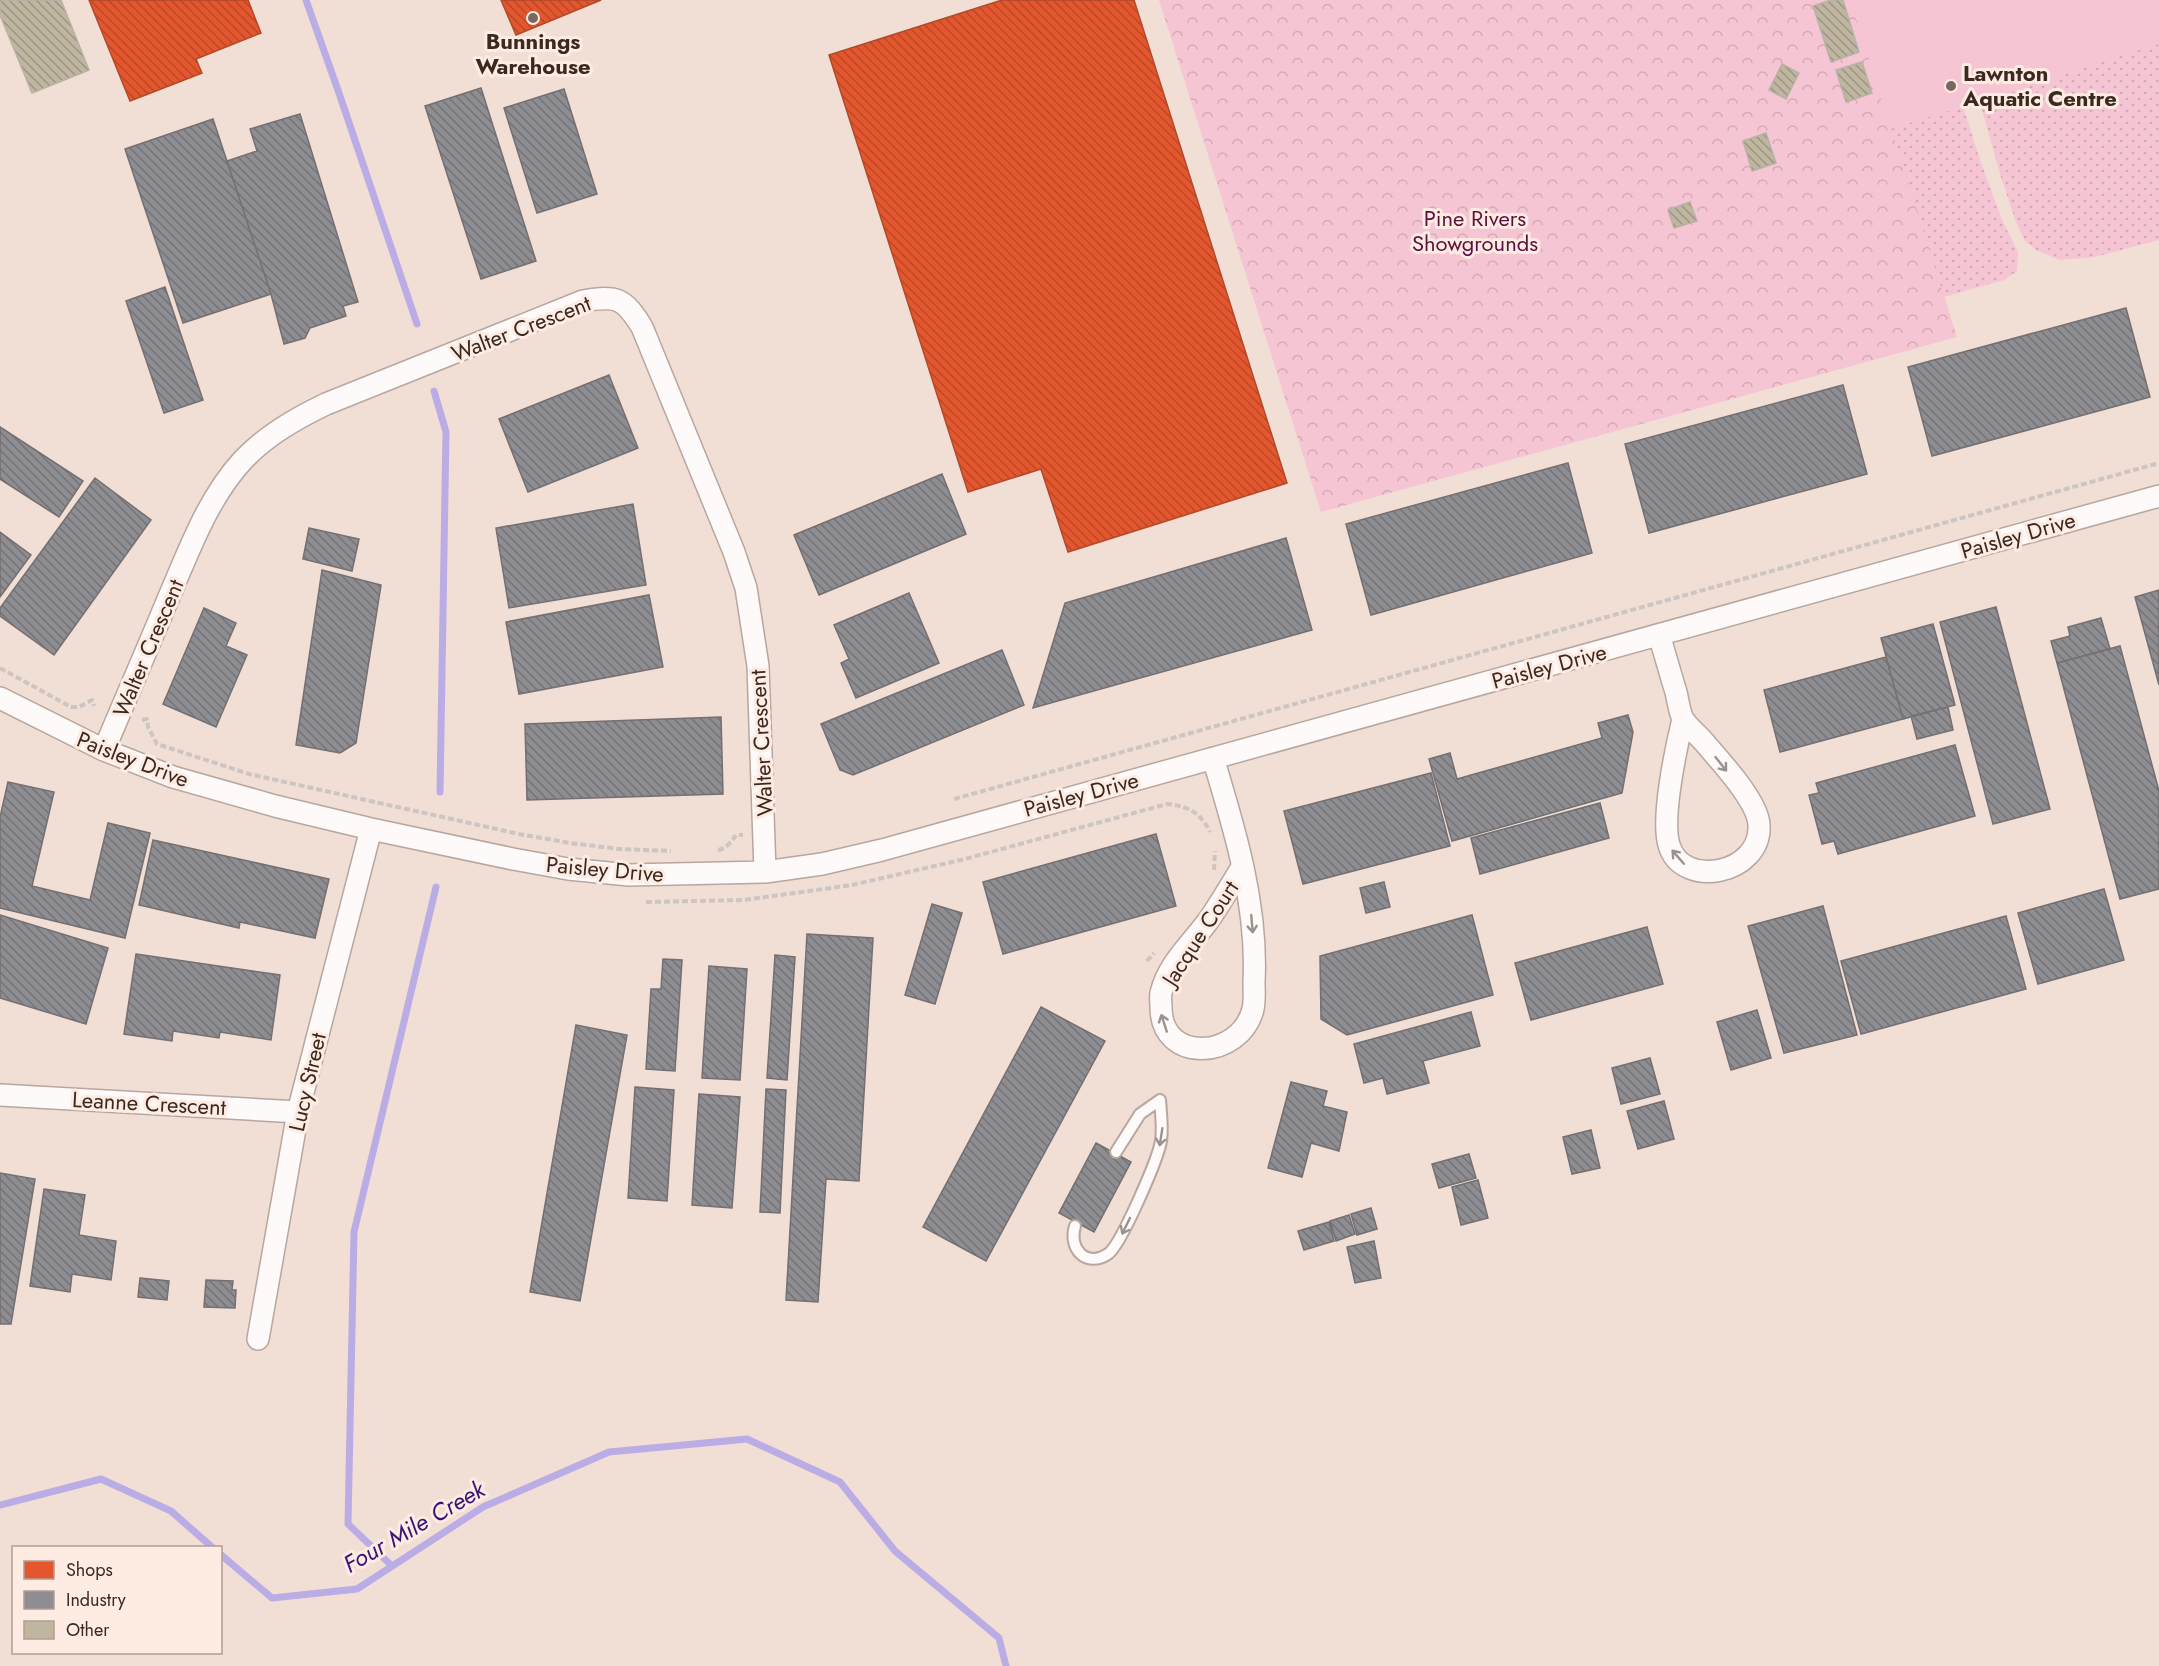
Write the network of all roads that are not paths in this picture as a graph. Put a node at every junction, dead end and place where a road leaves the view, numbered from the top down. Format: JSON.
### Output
{"nodes":[{"id":1,"x":2159,"y":496,"type":"edge"},
{"id":2,"x":1659,"y":635,"type":"junction"},
{"id":3,"x":0,"y":698,"type":"edge"},
{"id":4,"x":1683,"y":719,"type":"junction"},
{"id":5,"x":104,"y":750,"type":"junction"},
{"id":6,"x":1213,"y":758,"type":"junction"},
{"id":7,"x":371,"y":829,"type":"junction"},
{"id":8,"x":1242,"y":867,"type":"junction"},
{"id":9,"x":765,"y":872,"type":"junction"},
{"id":10,"x":0,"y":1095,"type":"edge"},
{"id":11,"x":298,"y":1112,"type":"junction"},
{"id":12,"x":1116,"y":1152,"type":"dead end"},
{"id":13,"x":1075,"y":1226,"type":"dead end"},
{"id":14,"x":258,"y":1339,"type":"dead end"}],
"edges":[{"from":1,"to":2,"type":"street","name":"Paisley Drive"},
{"from":2,"to":4,"type":"street"},
{"from":2,"to":6,"type":"street","name":"Paisley Drive"},
{"from":3,"to":5,"type":"street","name":"Paisley Drive"},
{"from":4,"to":4,"type":"street","one_way":true},
{"from":5,"to":7,"type":"street","name":"Paisley Drive"},
{"from":5,"to":9,"type":"street","name":"Walter Crescent"},
{"from":6,"to":8,"type":"street","name":"Jacque Court"},
{"from":6,"to":9,"type":"street","name":"Paisley Drive"},
{"from":7,"to":9,"type":"street","name":"Paisley Drive"},
{"from":7,"to":11,"type":"street","name":"Lucy Street"},
{"from":8,"to":8,"type":"street","name":"Jacque Court","one_way":true},
{"from":10,"to":11,"type":"street","name":"Leanne Crescent"},
{"from":11,"to":14,"type":"street","name":"Lucy Street"},
{"from":12,"to":13,"type":"lane","one_way":true}]}
